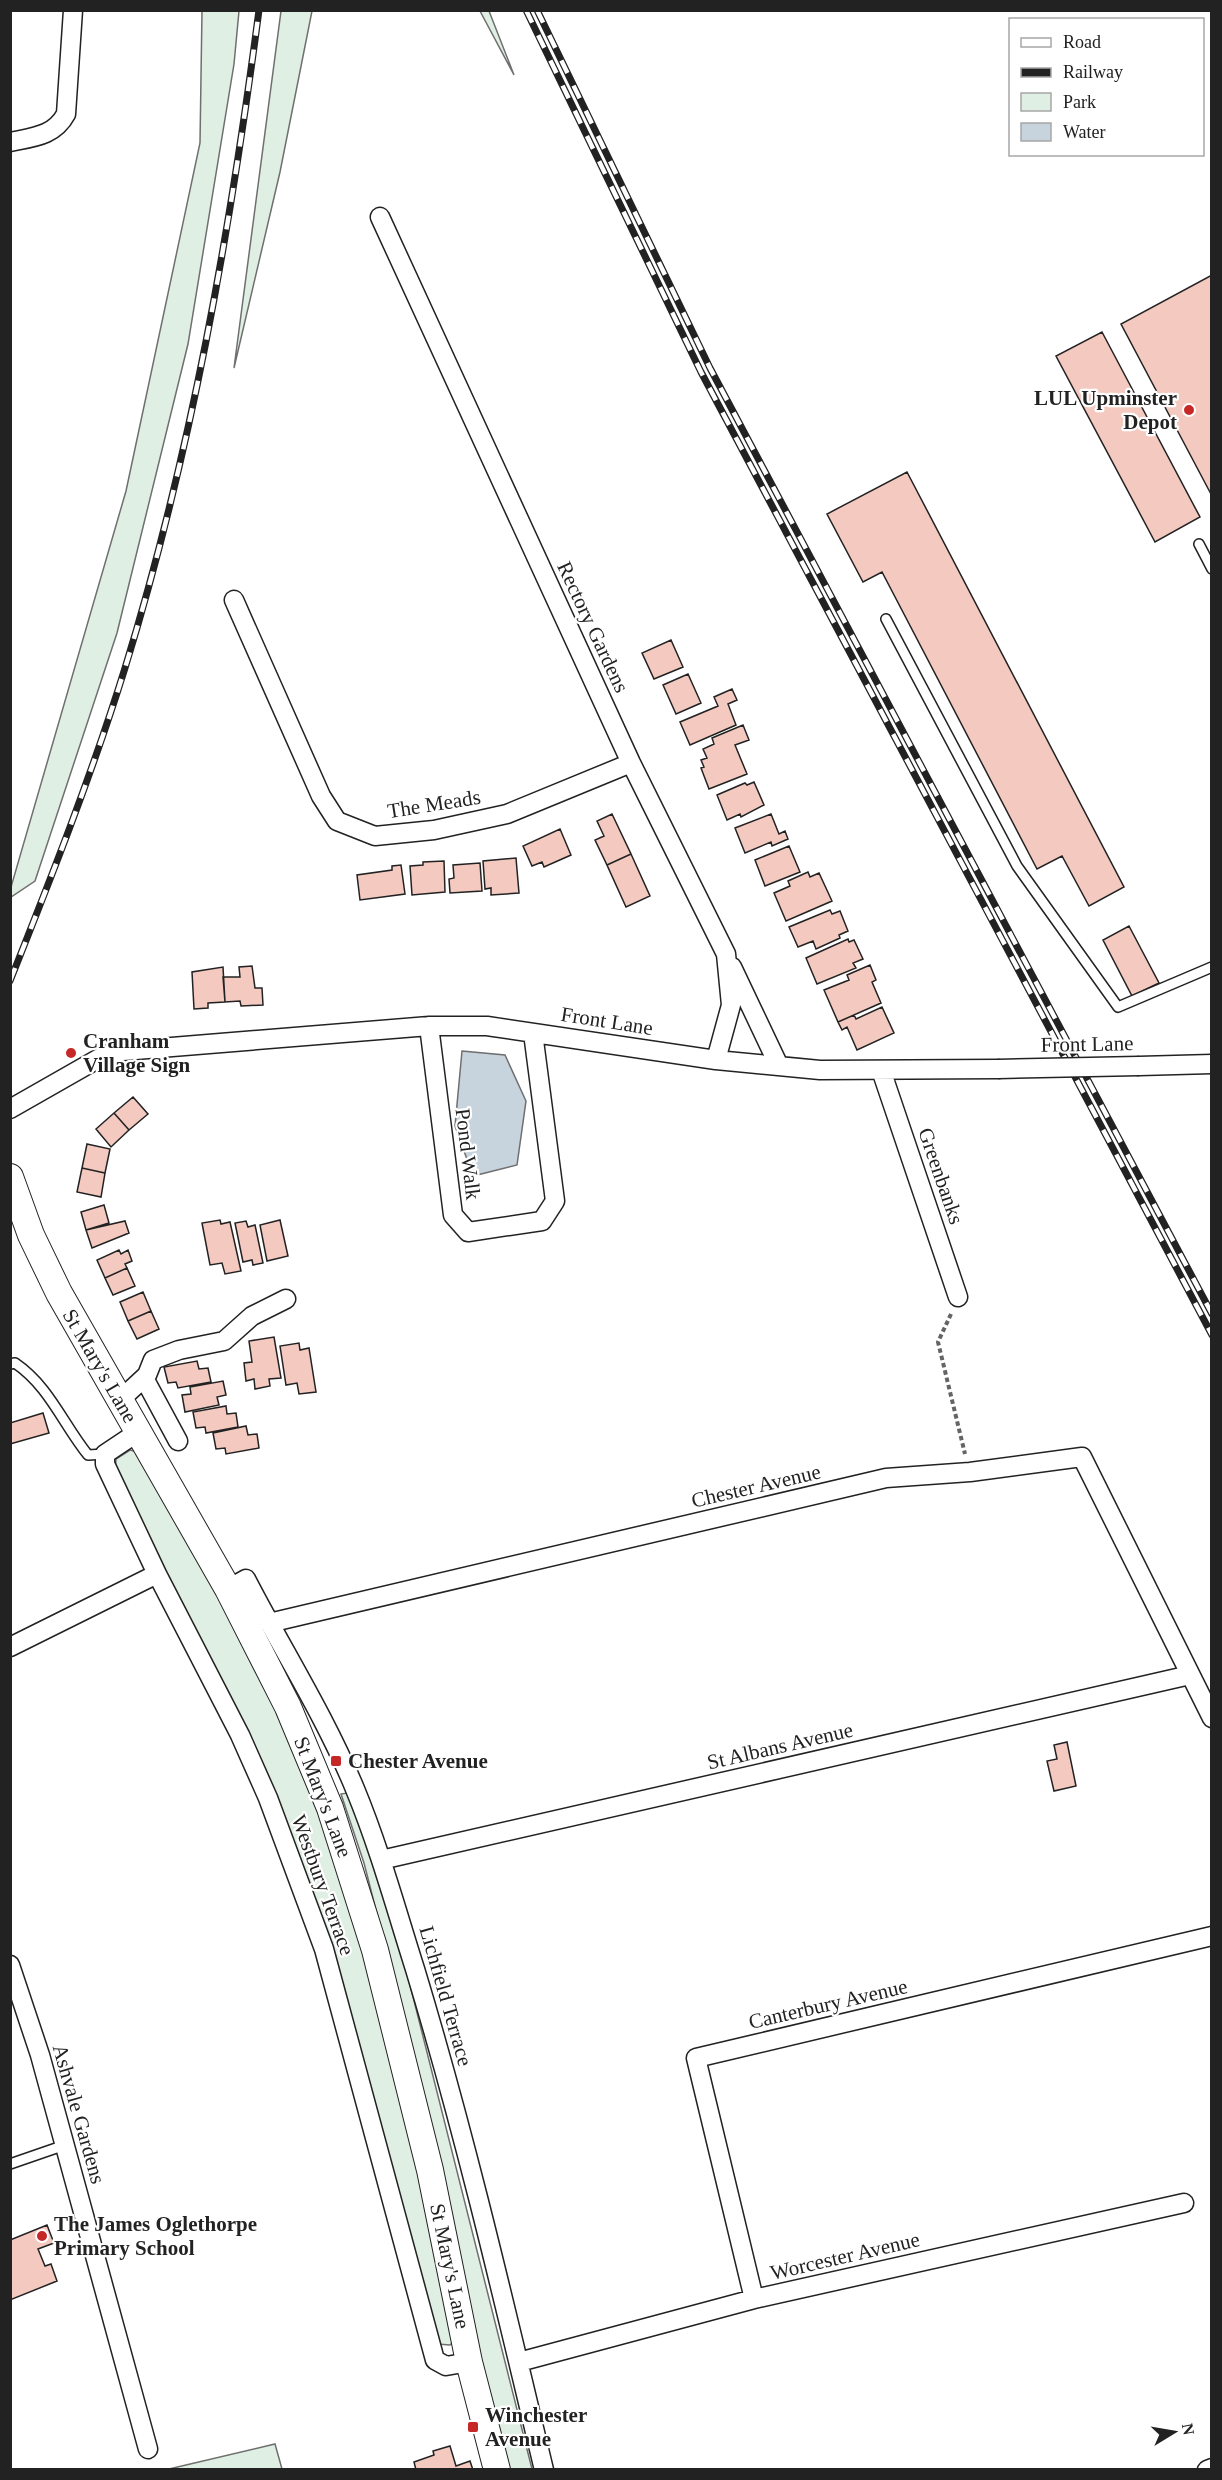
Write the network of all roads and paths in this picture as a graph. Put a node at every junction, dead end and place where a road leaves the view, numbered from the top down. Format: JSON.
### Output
{"nodes":[{"id":1,"x":73,"y":10,"type":"edge"},
{"id":2,"x":10,"y":142,"type":"edge"},
{"id":3,"x":380,"y":216,"type":"dead end"},
{"id":4,"x":1199,"y":544,"type":"dead end"},
{"id":5,"x":1212,"y":569,"type":"edge"},
{"id":6,"x":234,"y":600,"type":"dead end"},
{"id":7,"x":886,"y":619,"type":"dead end"},
{"id":8,"x":631,"y":763,"type":"junction"},
{"id":9,"x":726,"y":954,"type":"junction"},
{"id":10,"x":1212,"y":967,"type":"edge"},
{"id":11,"x":429,"y":1026,"type":"junction"},
{"id":12,"x":532,"y":1033,"type":"junction"},
{"id":13,"x":716,"y":1060,"type":"junction"},
{"id":14,"x":1212,"y":1064,"type":"edge"},
{"id":15,"x":780,"y":1066,"type":"junction"},
{"id":16,"x":881,"y":1070,"type":"junction"},
{"id":17,"x":10,"y":1109,"type":"edge"},
{"id":18,"x":10,"y":1178,"type":"edge"},
{"id":19,"x":958,"y":1297,"type":"joint"},
{"id":20,"x":286,"y":1299,"type":"dead end"},
{"id":21,"x":10,"y":1364,"type":"edge"},
{"id":22,"x":144,"y":1378,"type":"junction"},
{"id":23,"x":119,"y":1401,"type":"junction"},
{"id":24,"x":138,"y":1432,"type":"junction"},
{"id":25,"x":178,"y":1441,"type":"dead end"},
{"id":26,"x":105,"y":1454,"type":"junction"},
{"id":27,"x":970,"y":1472,"type":"junction"},
{"id":28,"x":157,"y":1574,"type":"junction"},
{"id":29,"x":228,"y":1589,"type":"junction"},
{"id":30,"x":268,"y":1623,"type":"junction"},
{"id":31,"x":10,"y":1647,"type":"edge"},
{"id":32,"x":1190,"y":1675,"type":"junction"},
{"id":33,"x":1212,"y":1718,"type":"edge"},
{"id":34,"x":381,"y":1860,"type":"junction"},
{"id":35,"x":1212,"y":1936,"type":"edge"},
{"id":36,"x":10,"y":1965,"type":"edge"},
{"id":37,"x":65,"y":2145,"type":"junction"},
{"id":38,"x":10,"y":2164,"type":"edge"},
{"id":39,"x":1184,"y":2203,"type":"dead end"},
{"id":40,"x":754,"y":2299,"type":"junction"},
{"id":41,"x":469,"y":2362,"type":"junction"},
{"id":42,"x":519,"y":2362,"type":"junction"},
{"id":43,"x":148,"y":2449,"type":"dead end"},
{"id":44,"x":1212,"y":2468,"type":"edge"},
{"id":45,"x":497,"y":2469,"type":"edge"},
{"id":46,"x":544,"y":2469,"type":"edge"},
{"id":47,"x":1207,"y":2469,"type":"edge"}],
"edges":[{"from":1,"to":2,"type":"street"},
{"from":3,"to":8,"type":"street","name":"Rectory Gardens"},
{"from":4,"to":5,"type":"lane"},
{"from":6,"to":8,"type":"street","name":"The Meads"},
{"from":7,"to":10,"type":"lane"},
{"from":8,"to":9,"type":"street","name":"Rectory Gardens"},
{"from":9,"to":13,"type":"street","name":"Rectory Gardens"},
{"from":9,"to":15,"type":"street"},
{"from":11,"to":12,"type":"street","name":"Front Lane"},
{"from":11,"to":12,"type":"street","name":"Pond Walk"},
{"from":11,"to":17,"type":"street","name":"Front Lane"},
{"from":12,"to":13,"type":"street","name":"Front Lane"},
{"from":13,"to":15,"type":"street","name":"Front Lane"},
{"from":14,"to":16,"type":"street","name":"Front Lane","bridge":true},
{"from":15,"to":16,"type":"street","name":"Front Lane"},
{"from":16,"to":19,"type":"street","name":"Greenbanks"},
{"from":18,"to":23,"type":"main road","name":"St Mary's Lane"},
{"from":19,"to":27,"type":"path"},
{"from":20,"to":22,"type":"street"},
{"from":21,"to":26,"type":"lane"},
{"from":22,"to":23,"type":"street"},
{"from":22,"to":25,"type":"street"},
{"from":23,"to":24,"type":"main road","name":"St Mary's Lane"},
{"from":24,"to":26,"type":"street"},
{"from":24,"to":29,"type":"main road","name":"St Mary's Lane"},
{"from":26,"to":28,"type":"street","name":"Westbury Terrace"},
{"from":27,"to":30,"type":"street","name":"Chester Avenue"},
{"from":27,"to":32,"type":"street","name":"Chester Avenue"},
{"from":28,"to":31,"type":"street"},
{"from":28,"to":41,"type":"street","name":"Westbury Terrace"},
{"from":29,"to":30,"type":"street","name":"Lichfield Terrace"},
{"from":29,"to":41,"type":"main road","name":"St Mary's Lane"},
{"from":30,"to":34,"type":"street","name":"Lichfield Terrace"},
{"from":32,"to":33,"type":"street"},
{"from":32,"to":34,"type":"street","name":"St Albans Avenue"},
{"from":34,"to":42,"type":"street","name":"Lichfield Terrace"},
{"from":35,"to":40,"type":"street","name":"Canterbury Avenue"},
{"from":36,"to":37,"type":"street","name":"Ashvale Gardens"},
{"from":37,"to":38,"type":"lane"},
{"from":37,"to":43,"type":"street","name":"Ashvale Gardens"},
{"from":39,"to":40,"type":"street","name":"Worcester Avenue"},
{"from":40,"to":42,"type":"street","name":"Worcester Avenue"},
{"from":41,"to":45,"type":"main road","name":"St Mary's Lane"},
{"from":42,"to":46,"type":"street","name":"Lichfield Terrace"},
{"from":44,"to":47,"type":"street"}]}
